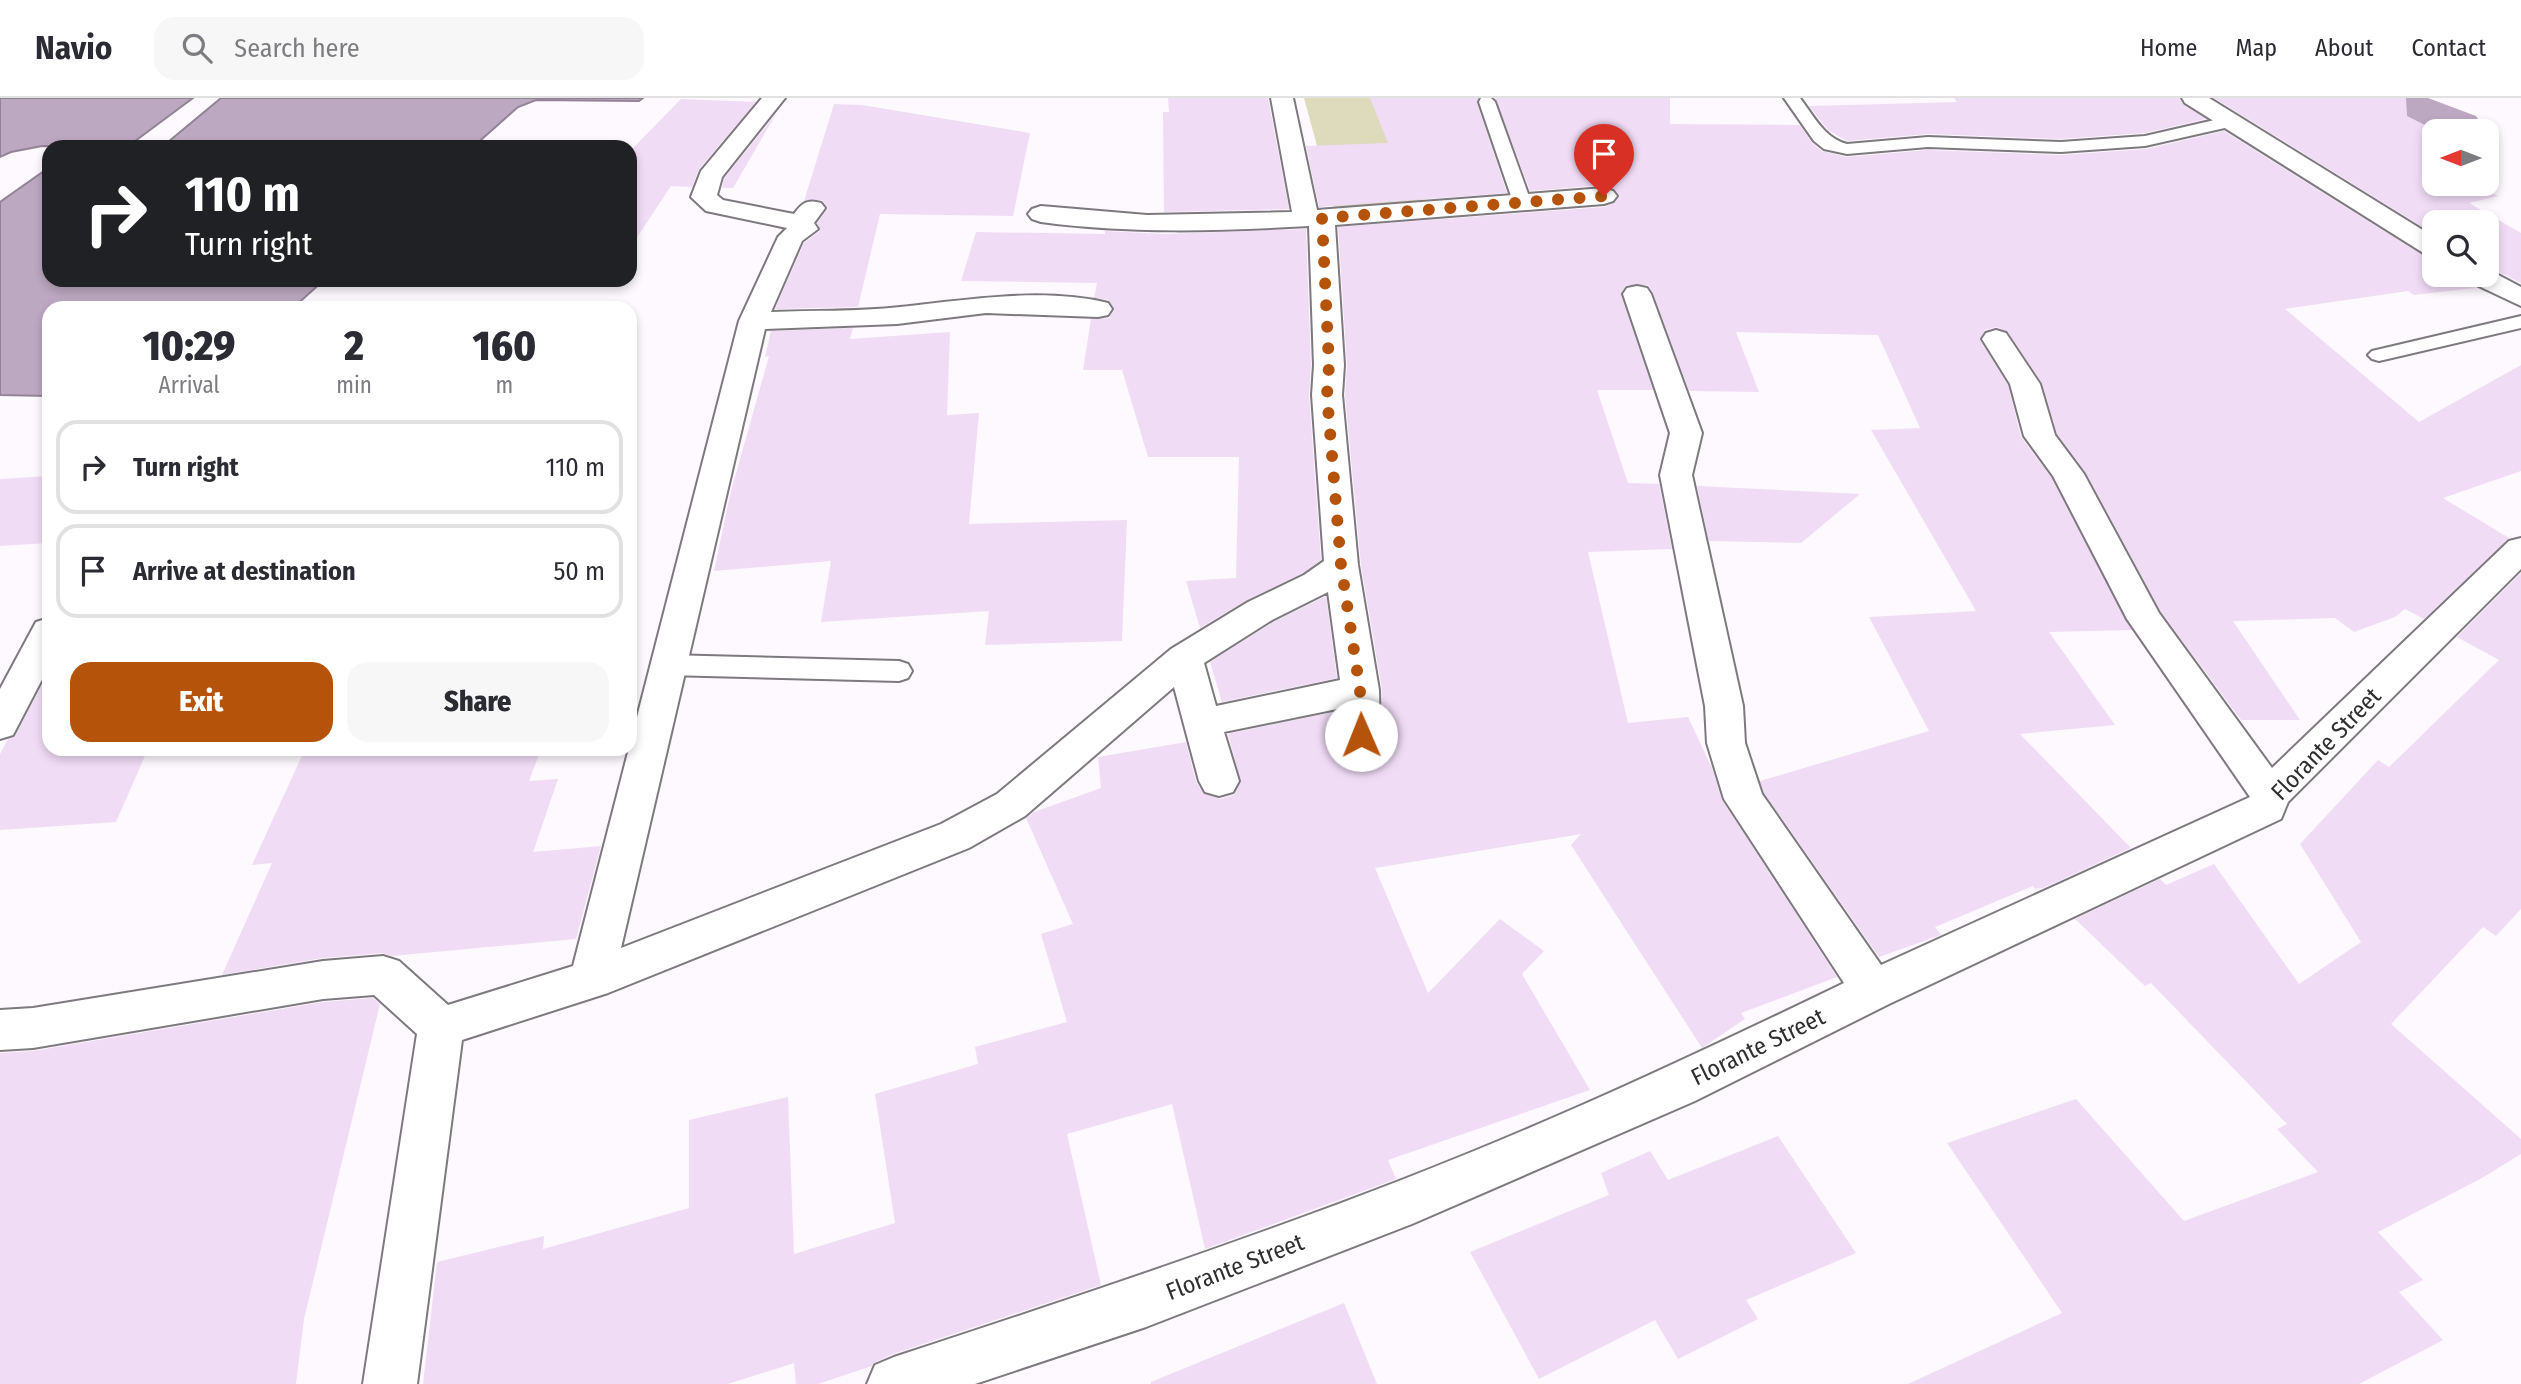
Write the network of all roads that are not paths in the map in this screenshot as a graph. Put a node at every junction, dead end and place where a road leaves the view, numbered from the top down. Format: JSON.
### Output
{"nodes":[{"id":1,"x":774,"y":98,"type":"edge"},
{"id":2,"x":1282,"y":98,"type":"edge"},
{"id":3,"x":1792,"y":98,"type":"edge"},
{"id":4,"x":2193,"y":98,"type":"edge"},
{"id":5,"x":1487,"y":102,"type":"dead end"},
{"id":6,"x":2232,"y":121,"type":"junction"},
{"id":7,"x":1604,"y":196,"type":"dead end"},
{"id":8,"x":1522,"y":201,"type":"junction"},
{"id":9,"x":1041,"y":214,"type":"dead end"},
{"id":10,"x":1314,"y":219,"type":"junction"},
{"id":11,"x":2422,"y":240,"type":"edge"},
{"id":12,"x":2499,"y":286,"type":"edge"},
{"id":13,"x":1637,"y":294,"type":"dead end"},
{"id":14,"x":2521,"y":298,"type":"edge"},
{"id":15,"x":1098,"y":309,"type":"dead end"},
{"id":16,"x":753,"y":321,"type":"junction"},
{"id":17,"x":2521,"y":322,"type":"edge"},
{"id":18,"x":1996,"y":338,"type":"dead end"},
{"id":19,"x":2379,"y":355,"type":"dead end"},
{"id":20,"x":2521,"y":549,"type":"edge"},
{"id":21,"x":1341,"y":565,"type":"junction"},
{"id":22,"x":42,"y":644,"type":"edge"},
{"id":23,"x":1184,"y":658,"type":"junction"},
{"id":24,"x":667,"y":665,"type":"junction"},
{"id":25,"x":899,"y":671,"type":"dead end"},
{"id":26,"x":1360,"y":690,"type":"junction"},
{"id":27,"x":1201,"y":723,"type":"junction"},
{"id":28,"x":0,"y":725,"type":"edge"},
{"id":29,"x":1361,"y":735,"type":"dead end"},
{"id":30,"x":1219,"y":781,"type":"dead end"},
{"id":31,"x":2270,"y":795,"type":"junction"},
{"id":32,"x":592,"y":979,"type":"junction"},
{"id":33,"x":1872,"y":990,"type":"junction"},
{"id":34,"x":441,"y":1027,"type":"junction"},
{"id":35,"x":0,"y":1030,"type":"edge"},
{"id":36,"x":390,"y":1384,"type":"edge"},
{"id":37,"x":894,"y":1384,"type":"edge"}],
"edges":[{"from":1,"to":16,"type":"street"},
{"from":2,"to":10,"type":"street"},
{"from":3,"to":6,"type":"lane"},
{"from":4,"to":6,"type":"street"},
{"from":5,"to":8,"type":"lane"},
{"from":6,"to":11,"type":"street"},
{"from":7,"to":8,"type":"street"},
{"from":8,"to":10,"type":"street"},
{"from":9,"to":10,"type":"street"},
{"from":10,"to":21,"type":"street"},
{"from":12,"to":14,"type":"street"},
{"from":13,"to":33,"type":"street"},
{"from":15,"to":16,"type":"street"},
{"from":16,"to":24,"type":"street"},
{"from":17,"to":19,"type":"lane"},
{"from":18,"to":31,"type":"street"},
{"from":20,"to":31,"type":"street","name":"Florante Street"},
{"from":21,"to":23,"type":"street"},
{"from":21,"to":26,"type":"street"},
{"from":22,"to":28,"type":"street"},
{"from":23,"to":27,"type":"street"},
{"from":23,"to":32,"type":"street"},
{"from":24,"to":25,"type":"lane"},
{"from":24,"to":32,"type":"street"},
{"from":26,"to":27,"type":"street"},
{"from":26,"to":29,"type":"street"},
{"from":27,"to":30,"type":"street"},
{"from":31,"to":33,"type":"street","name":"Florante Street"},
{"from":32,"to":34,"type":"street"},
{"from":33,"to":37,"type":"street","name":"Florante Street"},
{"from":34,"to":35,"type":"street"},
{"from":34,"to":36,"type":"street"}]}
